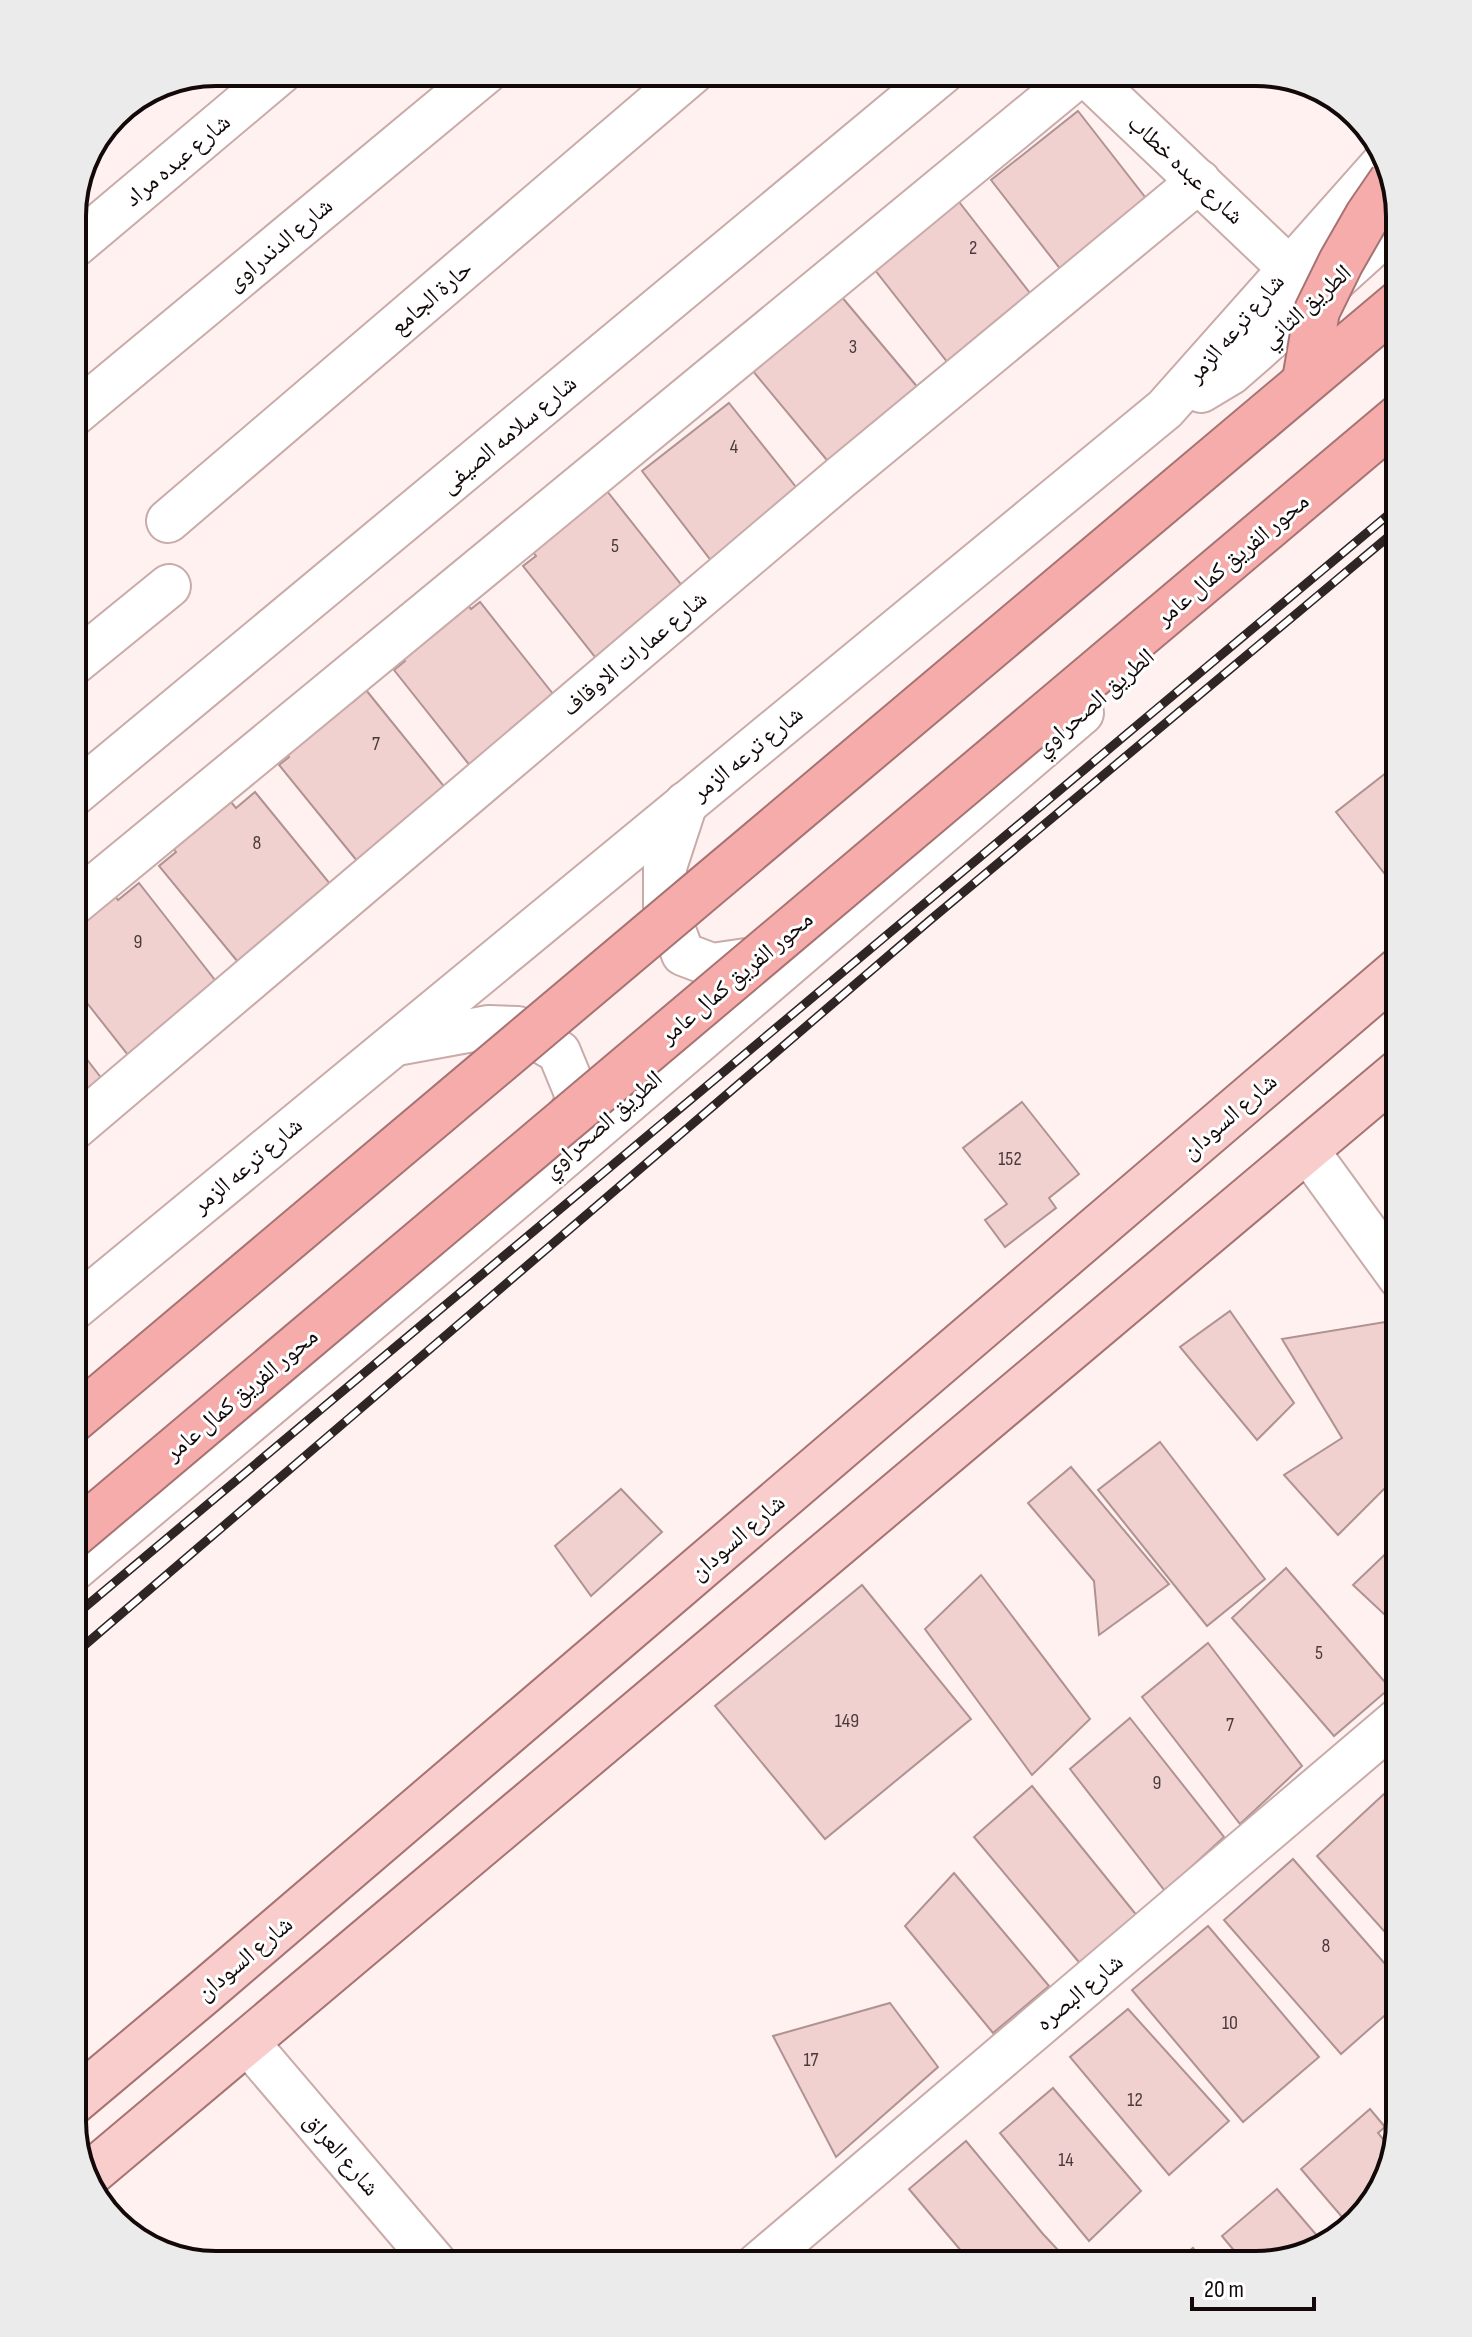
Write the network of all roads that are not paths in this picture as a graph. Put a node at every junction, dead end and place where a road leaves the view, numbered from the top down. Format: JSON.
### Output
{"nodes":[{"id":1,"x":264,"y":86,"type":"edge"},
{"id":2,"x":469,"y":86,"type":"edge"},
{"id":3,"x":677,"y":86,"type":"edge"},
{"id":4,"x":926,"y":86,"type":"edge"},
{"id":5,"x":1066,"y":86,"type":"edge"},
{"id":6,"x":1098,"y":86,"type":"edge"},
{"id":7,"x":1377,"y":170,"type":"edge"},
{"id":8,"x":1199,"y":181,"type":"junction"},
{"id":9,"x":1384,"y":192,"type":"edge"},
{"id":10,"x":1386,"y":234,"type":"edge"},
{"id":11,"x":86,"y":236,"type":"edge"},
{"id":12,"x":1288,"y":267,"type":"junction"},
{"id":13,"x":1386,"y":313,"type":"edge"},
{"id":14,"x":1305,"y":380,"type":"junction"},
{"id":15,"x":86,"y":404,"type":"edge"},
{"id":16,"x":1165,"y":409,"type":"junction"},
{"id":17,"x":1386,"y":423,"type":"edge"},
{"id":18,"x":1386,"y":428,"type":"edge"},
{"id":19,"x":168,"y":521,"type":"dead end"},
{"id":20,"x":169,"y":586,"type":"dead end"},
{"id":21,"x":86,"y":654,"type":"edge"},
{"id":22,"x":86,"y":784,"type":"edge"},
{"id":23,"x":686,"y":803,"type":"junction"},
{"id":24,"x":86,"y":893,"type":"edge"},
{"id":25,"x":803,"y":952,"type":"junction"},
{"id":26,"x":1386,"y":981,"type":"edge"},
{"id":27,"x":392,"y":1045,"type":"junction"},
{"id":28,"x":1386,"y":1083,"type":"edge"},
{"id":29,"x":86,"y":1118,"type":"edge"},
{"id":30,"x":1307,"y":1150,"type":"junction"},
{"id":31,"x":538,"y":1179,"type":"junction"},
{"id":32,"x":1386,"y":1259,"type":"edge"},
{"id":33,"x":86,"y":1285,"type":"edge"},
{"id":34,"x":86,"y":1409,"type":"edge"},
{"id":35,"x":86,"y":1524,"type":"edge"},
{"id":36,"x":86,"y":1559,"type":"edge"},
{"id":37,"x":1386,"y":1730,"type":"edge"},
{"id":38,"x":203,"y":1993,"type":"junction"},
{"id":39,"x":247,"y":2042,"type":"junction"},
{"id":40,"x":86,"y":2091,"type":"edge"},
{"id":41,"x":96,"y":2169,"type":"edge"},
{"id":42,"x":425,"y":2251,"type":"edge"},
{"id":43,"x":773,"y":2251,"type":"edge"}],
"edges":[{"from":1,"to":11,"type":"street","name":"شارع عبده مراد"},
{"from":2,"to":15,"type":"street","name":"شارع الدندراوى"},
{"from":3,"to":19,"type":"street","name":"حارة الجامع"},
{"from":4,"to":22,"type":"street","name":"شارع سلامه الصيفى"},
{"from":5,"to":24,"type":"street"},
{"from":6,"to":8,"type":"street","name":"شارع عبده خطاب"},
{"from":7,"to":12,"type":"street","name":"شارع ترعه الزمر"},
{"from":8,"to":12,"type":"street","name":"شارع عبده خطاب"},
{"from":8,"to":29,"type":"street","name":"شارع عمارات الاوقاف"},
{"from":9,"to":14,"type":"highway","bridge":true},
{"from":10,"to":16,"type":"street","name":"الطريق الثاني"},
{"from":12,"to":16,"type":"street","name":"شارع ترعه الزمر"},
{"from":13,"to":14,"type":"highway","bridge":true},
{"from":14,"to":34,"type":"highway","bridge":true},
{"from":16,"to":23,"type":"street","name":"شارع ترعه الزمر"},
{"from":17,"to":25,"type":"street","name":"الطريق الصحراوي"},
{"from":18,"to":35,"type":"highway","name":"محور الفريق كمال عامر","bridge":true},
{"from":20,"to":21,"type":"street"},
{"from":23,"to":25,"type":"street"},
{"from":23,"to":27,"type":"street","name":"شارع ترعه الزمر"},
{"from":25,"to":31,"type":"street","name":"الطريق الصحراوي"},
{"from":26,"to":38,"type":"main road","name":"شارع السودان"},
{"from":27,"to":31,"type":"street"},
{"from":27,"to":33,"type":"street","name":"شارع ترعه الزمر"},
{"from":28,"to":30,"type":"main road"},
{"from":30,"to":32,"type":"street"},
{"from":30,"to":39,"type":"main road"},
{"from":31,"to":36,"type":"street","name":"الطريق الصحراوي"},
{"from":37,"to":43,"type":"street","name":"شارع البصره"},
{"from":38,"to":39,"type":"main road"},
{"from":38,"to":40,"type":"main road","name":"شارع السودان"},
{"from":39,"to":41,"type":"main road"},
{"from":39,"to":42,"type":"street","name":"شارع العراق"}]}
